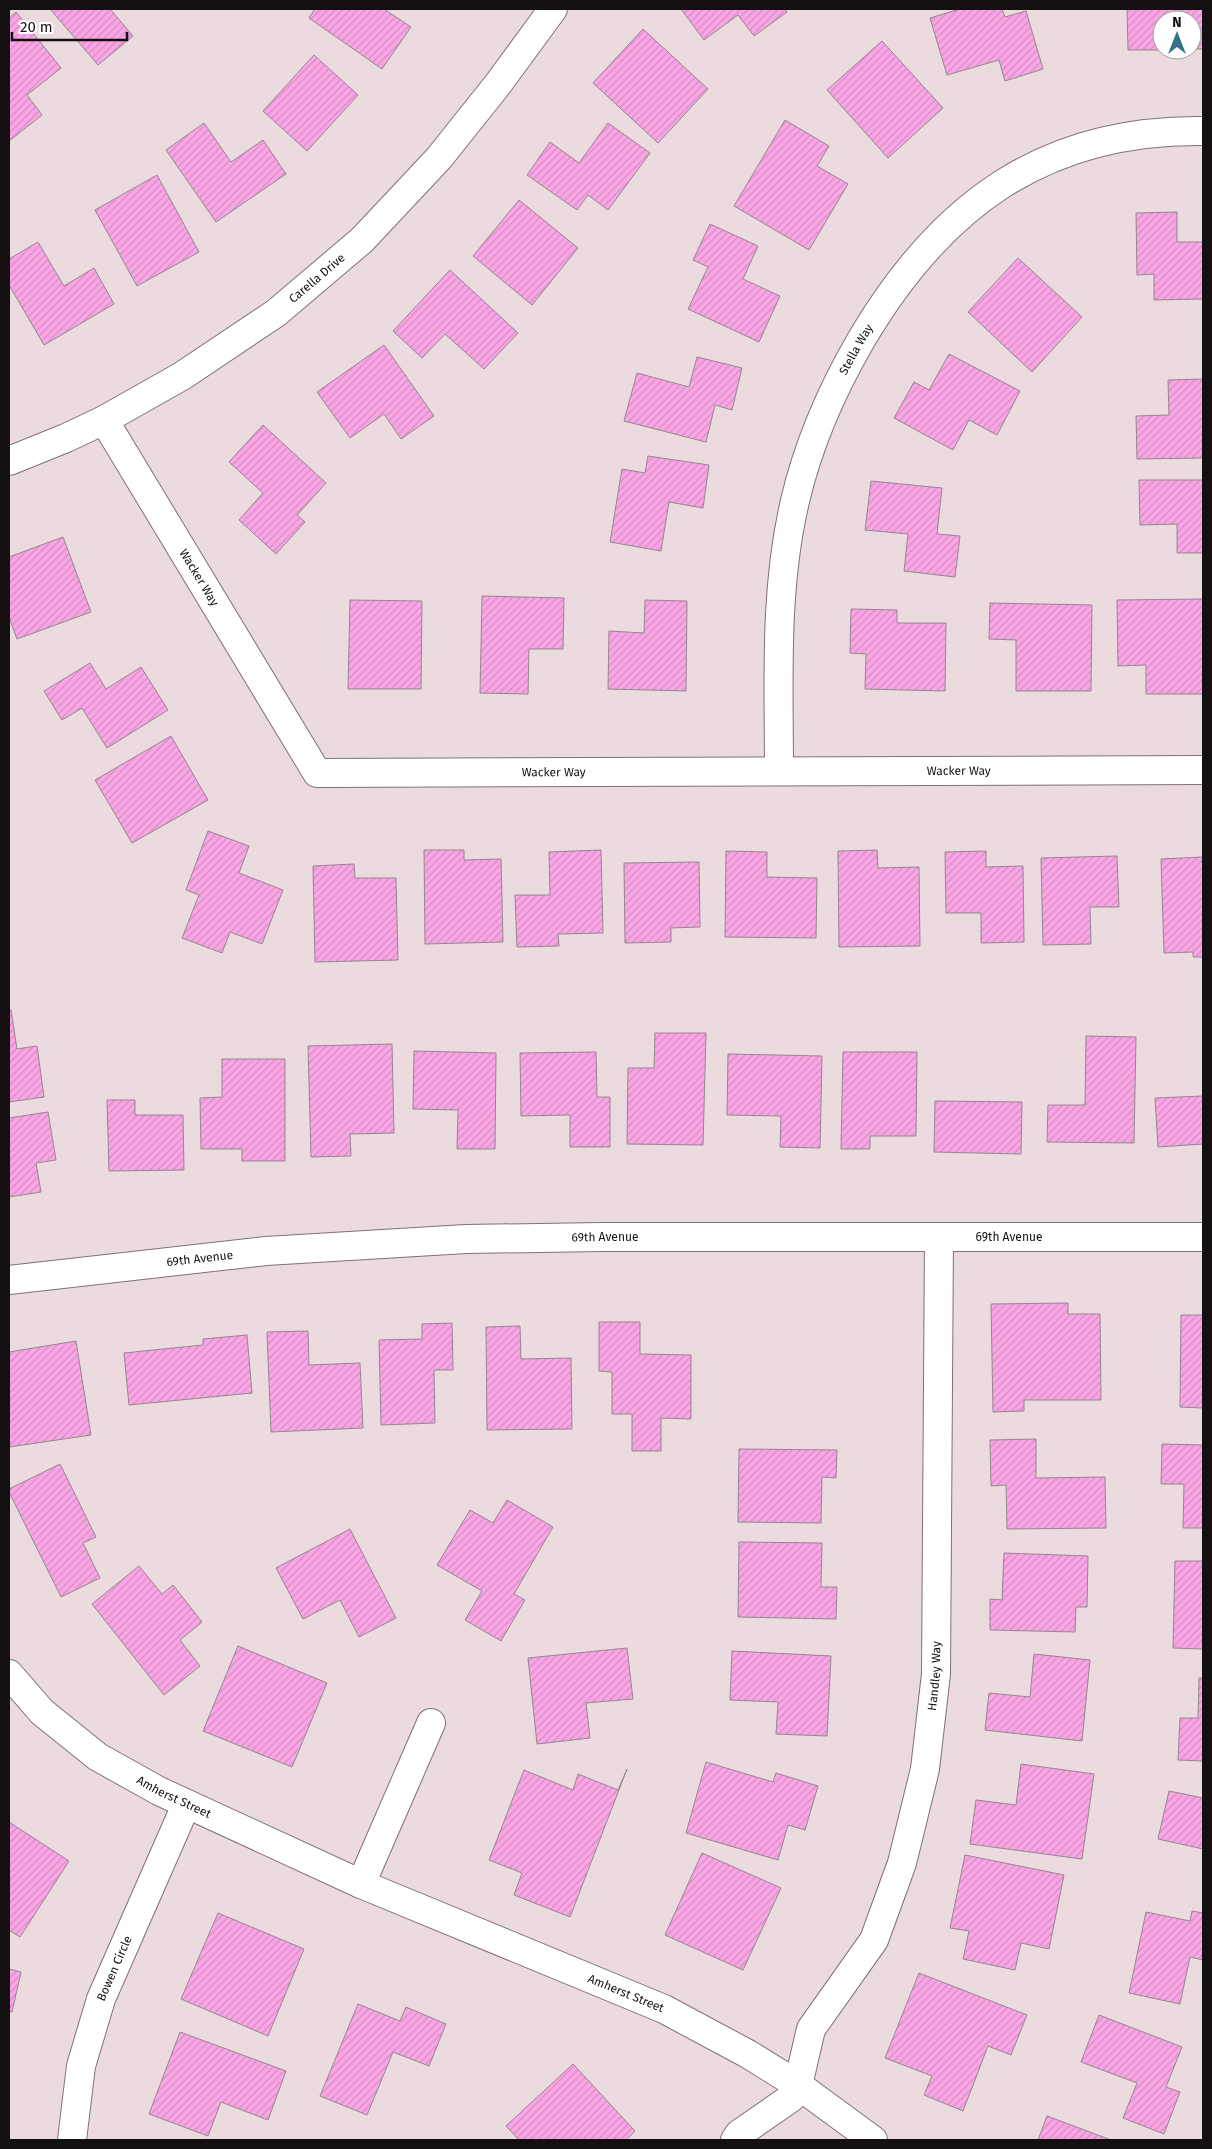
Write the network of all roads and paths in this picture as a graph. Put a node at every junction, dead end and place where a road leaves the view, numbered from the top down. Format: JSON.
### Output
{"nodes":[{"id":1,"x":553,"y":9,"type":"edge"},
{"id":2,"x":1203,"y":131,"type":"edge"},
{"id":3,"x":104,"y":420,"type":"junction"},
{"id":4,"x":9,"y":460,"type":"edge"},
{"id":5,"x":1203,"y":770,"type":"edge"},
{"id":6,"x":779,"y":771,"type":"junction"},
{"id":7,"x":1203,"y":1237,"type":"edge"},
{"id":8,"x":939,"y":1238,"type":"junction"},
{"id":9,"x":9,"y":1280,"type":"edge"},
{"id":10,"x":9,"y":1674,"type":"edge"},
{"id":11,"x":430,"y":1723,"type":"dead end"},
{"id":12,"x":186,"y":1805,"type":"junction"},
{"id":13,"x":360,"y":1884,"type":"junction"},
{"id":14,"x":798,"y":2085,"type":"junction"},
{"id":15,"x":72,"y":2140,"type":"edge"},
{"id":16,"x":735,"y":2140,"type":"edge"},
{"id":17,"x":873,"y":2140,"type":"edge"}],
"edges":[{"from":1,"to":3,"type":"street","name":"Carella Drive"},
{"from":2,"to":6,"type":"street","name":"Stella Way"},
{"from":3,"to":4,"type":"street","name":"Carella Drive"},
{"from":3,"to":6,"type":"street","name":"Wacker Way"},
{"from":5,"to":6,"type":"street","name":"Wacker Way"},
{"from":7,"to":8,"type":"street","name":"69th Avenue"},
{"from":8,"to":9,"type":"street","name":"69th Avenue"},
{"from":8,"to":14,"type":"street","name":"Handley Way"},
{"from":10,"to":12,"type":"street","name":"Amherst Street"},
{"from":11,"to":13,"type":"street"},
{"from":12,"to":13,"type":"street","name":"Amherst Street"},
{"from":12,"to":15,"type":"street","name":"Bowen Circle"},
{"from":13,"to":14,"type":"street","name":"Amherst Street"},
{"from":14,"to":16,"type":"street"},
{"from":14,"to":17,"type":"street","name":"Amherst Street"}]}
